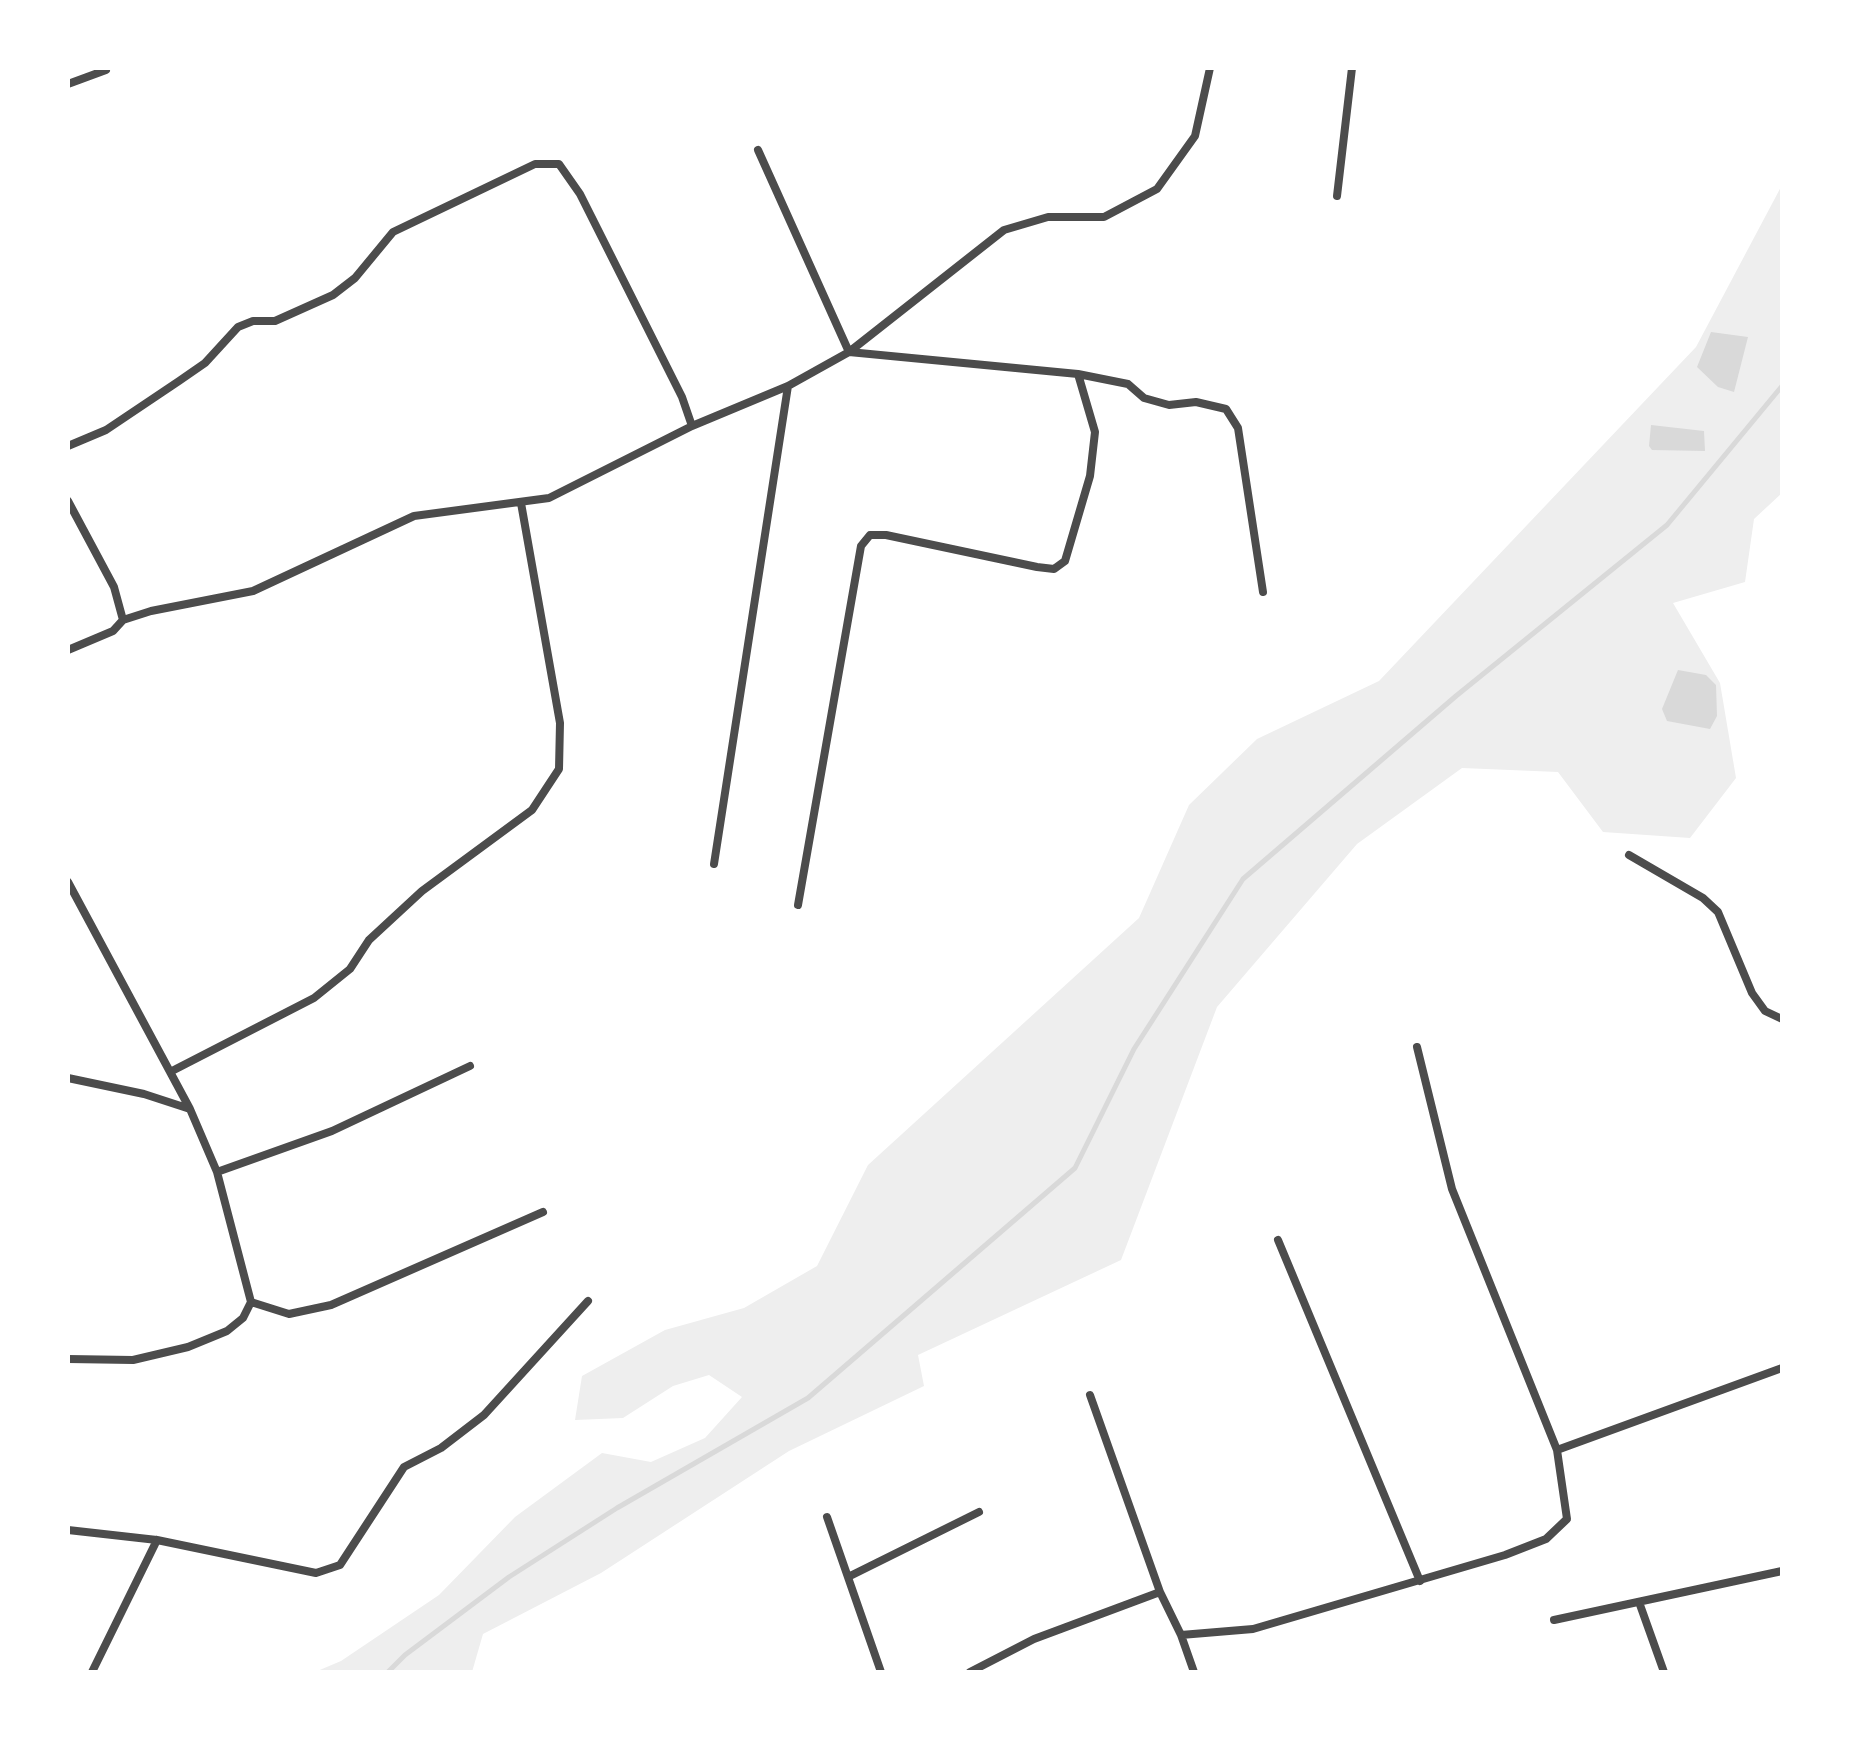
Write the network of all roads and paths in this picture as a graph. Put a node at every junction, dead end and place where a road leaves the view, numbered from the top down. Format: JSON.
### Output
{"nodes":[{"id":1,"x":1210,"y":68,"type":"edge"},
{"id":2,"x":1352,"y":68,"type":"edge"},
{"id":3,"x":106,"y":70,"type":"edge"},
{"id":4,"x":68,"y":84,"type":"edge"},
{"id":5,"x":758,"y":150,"type":"dead end"},
{"id":6,"x":1337,"y":196,"type":"dead end"},
{"id":7,"x":849,"y":352,"type":"junction"},
{"id":8,"x":1078,"y":374,"type":"junction"},
{"id":9,"x":788,"y":386,"type":"junction"},
{"id":10,"x":692,"y":426,"type":"junction"},
{"id":11,"x":68,"y":446,"type":"edge"},
{"id":12,"x":68,"y":501,"type":"edge"},
{"id":13,"x":521,"y":503,"type":"junction"},
{"id":14,"x":1263,"y":592,"type":"dead end"},
{"id":15,"x":123,"y":620,"type":"junction"},
{"id":16,"x":68,"y":650,"type":"edge"},
{"id":17,"x":1629,"y":855,"type":"dead end"},
{"id":18,"x":714,"y":864,"type":"dead end"},
{"id":19,"x":68,"y":882,"type":"edge"},
{"id":20,"x":798,"y":905,"type":"dead end"},
{"id":21,"x":1782,"y":1019,"type":"edge"},
{"id":22,"x":1417,"y":1047,"type":"dead end"},
{"id":23,"x":470,"y":1066,"type":"dead end"},
{"id":24,"x":170,"y":1072,"type":"junction"},
{"id":25,"x":68,"y":1078,"type":"edge"},
{"id":26,"x":190,"y":1109,"type":"junction"},
{"id":27,"x":217,"y":1172,"type":"junction"},
{"id":28,"x":543,"y":1212,"type":"dead end"},
{"id":29,"x":1278,"y":1240,"type":"dead end"},
{"id":30,"x":588,"y":1301,"type":"dead end"},
{"id":31,"x":251,"y":1302,"type":"junction"},
{"id":32,"x":68,"y":1359,"type":"edge"},
{"id":33,"x":1782,"y":1368,"type":"edge"},
{"id":34,"x":1090,"y":1395,"type":"dead end"},
{"id":35,"x":1557,"y":1450,"type":"junction"},
{"id":36,"x":979,"y":1512,"type":"dead end"},
{"id":37,"x":827,"y":1517,"type":"dead end"},
{"id":38,"x":68,"y":1530,"type":"edge"},
{"id":39,"x":157,"y":1540,"type":"junction"},
{"id":40,"x":1782,"y":1571,"type":"edge"},
{"id":41,"x":848,"y":1577,"type":"junction"},
{"id":42,"x":1420,"y":1581,"type":"junction"},
{"id":43,"x":1160,"y":1592,"type":"junction"},
{"id":44,"x":1639,"y":1602,"type":"junction"},
{"id":45,"x":1554,"y":1620,"type":"dead end"},
{"id":46,"x":1181,"y":1635,"type":"junction"},
{"id":47,"x":92,"y":1672,"type":"edge"},
{"id":48,"x":881,"y":1672,"type":"edge"},
{"id":49,"x":970,"y":1672,"type":"edge"},
{"id":50,"x":1194,"y":1672,"type":"edge"},
{"id":51,"x":1664,"y":1672,"type":"edge"}],
"edges":[{"from":1,"to":7,"type":"street"},
{"from":2,"to":6,"type":"street"},
{"from":3,"to":4,"type":"street"},
{"from":5,"to":7,"type":"street"},
{"from":7,"to":8,"type":"street"},
{"from":7,"to":9,"type":"street"},
{"from":8,"to":14,"type":"street"},
{"from":8,"to":20,"type":"street"},
{"from":9,"to":10,"type":"street"},
{"from":9,"to":18,"type":"street"},
{"from":10,"to":11,"type":"street"},
{"from":10,"to":13,"type":"street"},
{"from":12,"to":15,"type":"street"},
{"from":13,"to":15,"type":"street"},
{"from":13,"to":24,"type":"street"},
{"from":15,"to":16,"type":"street"},
{"from":17,"to":21,"type":"street"},
{"from":19,"to":24,"type":"street"},
{"from":22,"to":35,"type":"street"},
{"from":23,"to":27,"type":"street"},
{"from":24,"to":26,"type":"street"},
{"from":25,"to":26,"type":"street"},
{"from":26,"to":27,"type":"street"},
{"from":27,"to":31,"type":"street"},
{"from":28,"to":31,"type":"street"},
{"from":29,"to":42,"type":"street"},
{"from":30,"to":39,"type":"street"},
{"from":31,"to":32,"type":"street"},
{"from":33,"to":35,"type":"street"},
{"from":34,"to":43,"type":"street"},
{"from":35,"to":42,"type":"street"},
{"from":36,"to":41,"type":"street"},
{"from":37,"to":41,"type":"street"},
{"from":38,"to":39,"type":"street"},
{"from":39,"to":47,"type":"street"},
{"from":40,"to":44,"type":"street"},
{"from":41,"to":48,"type":"street"},
{"from":42,"to":46,"type":"street"},
{"from":43,"to":46,"type":"street"},
{"from":43,"to":49,"type":"street"},
{"from":44,"to":45,"type":"street"},
{"from":44,"to":51,"type":"street"},
{"from":46,"to":50,"type":"street"}]}
